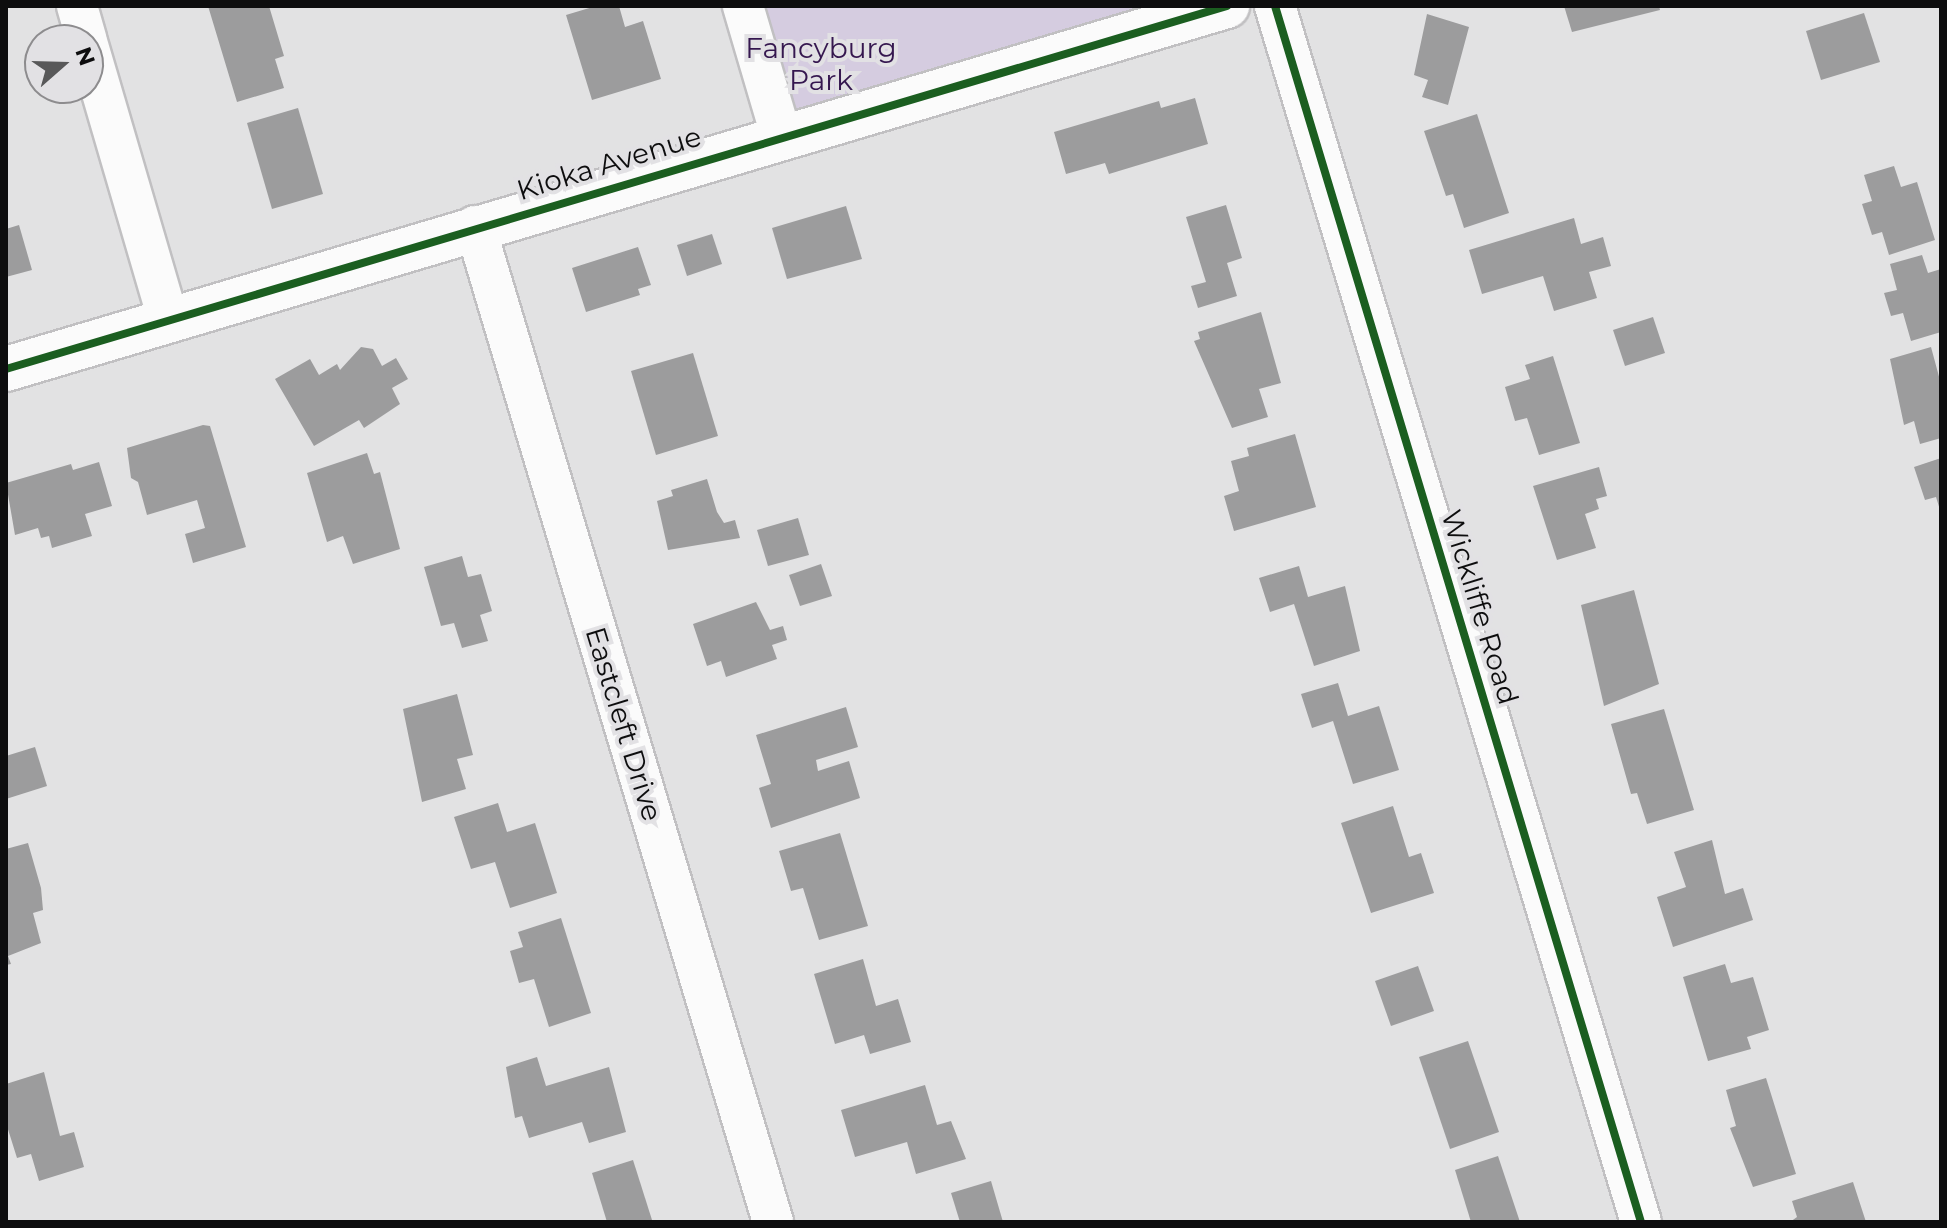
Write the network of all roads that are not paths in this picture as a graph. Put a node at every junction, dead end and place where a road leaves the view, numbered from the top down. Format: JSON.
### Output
{"nodes":[{"id":1,"x":743,"y":6,"type":"edge"},
{"id":2,"x":1227,"y":6,"type":"edge"},
{"id":3,"x":1275,"y":6,"type":"edge"},
{"id":4,"x":104,"y":100,"type":"edge"},
{"id":5,"x":781,"y":135,"type":"junction"},
{"id":6,"x":475,"y":226,"type":"junction"},
{"id":7,"x":168,"y":319,"type":"junction"},
{"id":8,"x":6,"y":369,"type":"edge"},
{"id":9,"x":773,"y":1222,"type":"edge"},
{"id":10,"x":1641,"y":1222,"type":"edge"}],
"edges":[{"from":1,"to":5,"type":"street"},
{"from":2,"to":5,"type":"street","name":"Kioka Avenue"},
{"from":3,"to":10,"type":"street","name":"Wickliffe Road"},
{"from":4,"to":7,"type":"street"},
{"from":5,"to":6,"type":"street","name":"Kioka Avenue"},
{"from":6,"to":7,"type":"street","name":"Kioka Avenue"},
{"from":6,"to":9,"type":"street","name":"Eastcleft Drive"},
{"from":7,"to":8,"type":"street","name":"Kioka Avenue"}]}
